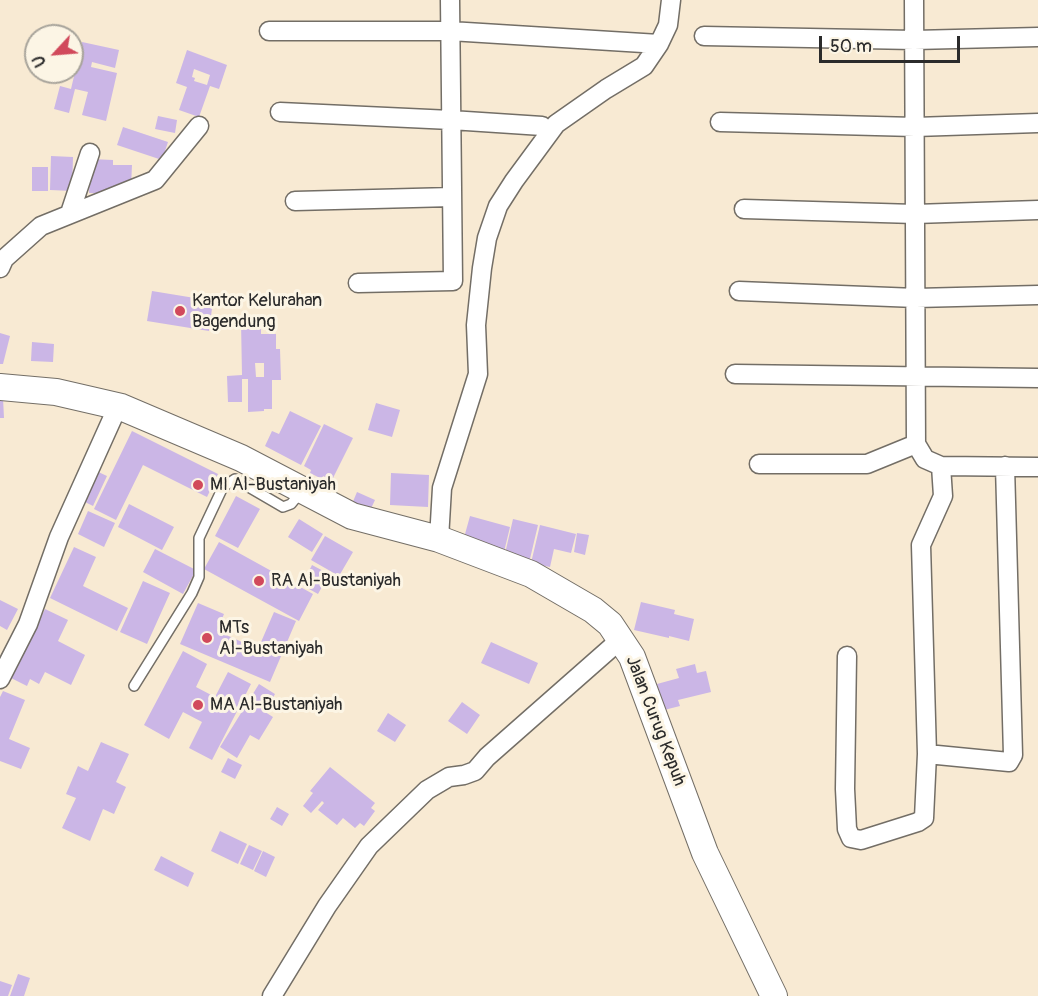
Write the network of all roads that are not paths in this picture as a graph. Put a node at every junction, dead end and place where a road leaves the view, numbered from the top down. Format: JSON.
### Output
{"nodes":[{"id":1,"x":450,"y":0,"type":"edge"},
{"id":2,"x":671,"y":0,"type":"edge"},
{"id":3,"x":914,"y":0,"type":"edge"},
{"id":4,"x":269,"y":31,"type":"dead end"},
{"id":5,"x":450,"y":31,"type":"junction"},
{"id":6,"x":704,"y":36,"type":"dead end"},
{"id":7,"x":1038,"y":37,"type":"edge"},
{"id":8,"x":914,"y":40,"type":"junction"},
{"id":9,"x":659,"y":44,"type":"junction"},
{"id":10,"x":280,"y":112,"type":"dead end"},
{"id":11,"x":451,"y":120,"type":"junction"},
{"id":12,"x":720,"y":122,"type":"dead end"},
{"id":13,"x":1038,"y":123,"type":"edge"},
{"id":14,"x":199,"y":126,"type":"dead end"},
{"id":15,"x":543,"y":126,"type":"dead end"},
{"id":16,"x":915,"y":127,"type":"junction"},
{"id":17,"x":90,"y":153,"type":"dead end"},
{"id":18,"x":452,"y":197,"type":"junction"},
{"id":19,"x":295,"y":201,"type":"dead end"},
{"id":20,"x":744,"y":209,"type":"dead end"},
{"id":21,"x":1038,"y":210,"type":"edge"},
{"id":22,"x":70,"y":213,"type":"junction"},
{"id":23,"x":915,"y":214,"type":"junction"},
{"id":24,"x":0,"y":268,"type":"edge"},
{"id":25,"x":358,"y":283,"type":"dead end"},
{"id":26,"x":739,"y":291,"type":"dead end"},
{"id":27,"x":1038,"y":295,"type":"edge"},
{"id":28,"x":916,"y":298,"type":"junction"},
{"id":29,"x":735,"y":374,"type":"dead end"},
{"id":30,"x":916,"y":376,"type":"junction"},
{"id":31,"x":1038,"y":378,"type":"edge"},
{"id":32,"x":0,"y":387,"type":"edge"},
{"id":33,"x":118,"y":406,"type":"junction"},
{"id":34,"x":916,"y":444,"type":"junction"},
{"id":35,"x":759,"y":464,"type":"dead end"},
{"id":36,"x":941,"y":466,"type":"junction"},
{"id":37,"x":1005,"y":466,"type":"junction"},
{"id":38,"x":1038,"y":467,"type":"edge"},
{"id":39,"x":303,"y":490,"type":"junction"},
{"id":40,"x":439,"y":539,"type":"junction"},
{"id":41,"x":621,"y":639,"type":"junction"},
{"id":42,"x":848,"y":656,"type":"dead end"},
{"id":43,"x":0,"y":679,"type":"edge"},
{"id":44,"x":134,"y":686,"type":"dead end"},
{"id":45,"x":927,"y":754,"type":"junction"},
{"id":46,"x":272,"y":996,"type":"edge"},
{"id":47,"x":774,"y":996,"type":"edge"}],
"edges":[{"from":1,"to":5,"type":"street"},
{"from":2,"to":9,"type":"street"},
{"from":3,"to":8,"type":"street"},
{"from":4,"to":5,"type":"street"},
{"from":5,"to":9,"type":"street"},
{"from":5,"to":11,"type":"street"},
{"from":6,"to":8,"type":"street"},
{"from":7,"to":8,"type":"street"},
{"from":8,"to":16,"type":"street"},
{"from":9,"to":40,"type":"street"},
{"from":10,"to":11,"type":"street"},
{"from":11,"to":15,"type":"street"},
{"from":11,"to":18,"type":"street"},
{"from":12,"to":16,"type":"street"},
{"from":13,"to":16,"type":"street"},
{"from":14,"to":22,"type":"street"},
{"from":16,"to":23,"type":"street"},
{"from":17,"to":22,"type":"street"},
{"from":18,"to":19,"type":"street"},
{"from":18,"to":25,"type":"street"},
{"from":20,"to":23,"type":"street"},
{"from":21,"to":23,"type":"street"},
{"from":22,"to":24,"type":"street"},
{"from":23,"to":28,"type":"street"},
{"from":26,"to":28,"type":"street"},
{"from":27,"to":28,"type":"street"},
{"from":28,"to":30,"type":"street"},
{"from":29,"to":30,"type":"street"},
{"from":30,"to":31,"type":"street"},
{"from":30,"to":34,"type":"street"},
{"from":32,"to":33,"type":"street","name":"Jalan Curug Kepuh"},
{"from":33,"to":39,"type":"street","name":"Jalan Curug Kepuh"},
{"from":33,"to":43,"type":"street"},
{"from":34,"to":35,"type":"street"},
{"from":34,"to":36,"type":"street"},
{"from":36,"to":37,"type":"street"},
{"from":36,"to":45,"type":"street"},
{"from":37,"to":38,"type":"street"},
{"from":37,"to":45,"type":"street"},
{"from":39,"to":40,"type":"street","name":"Jalan Curug Kepuh"},
{"from":39,"to":44,"type":"lane"},
{"from":40,"to":41,"type":"street","name":"Jalan Curug Kepuh"},
{"from":41,"to":46,"type":"street"},
{"from":41,"to":47,"type":"street","name":"Jalan Curug Kepuh"},
{"from":42,"to":45,"type":"street"}]}
